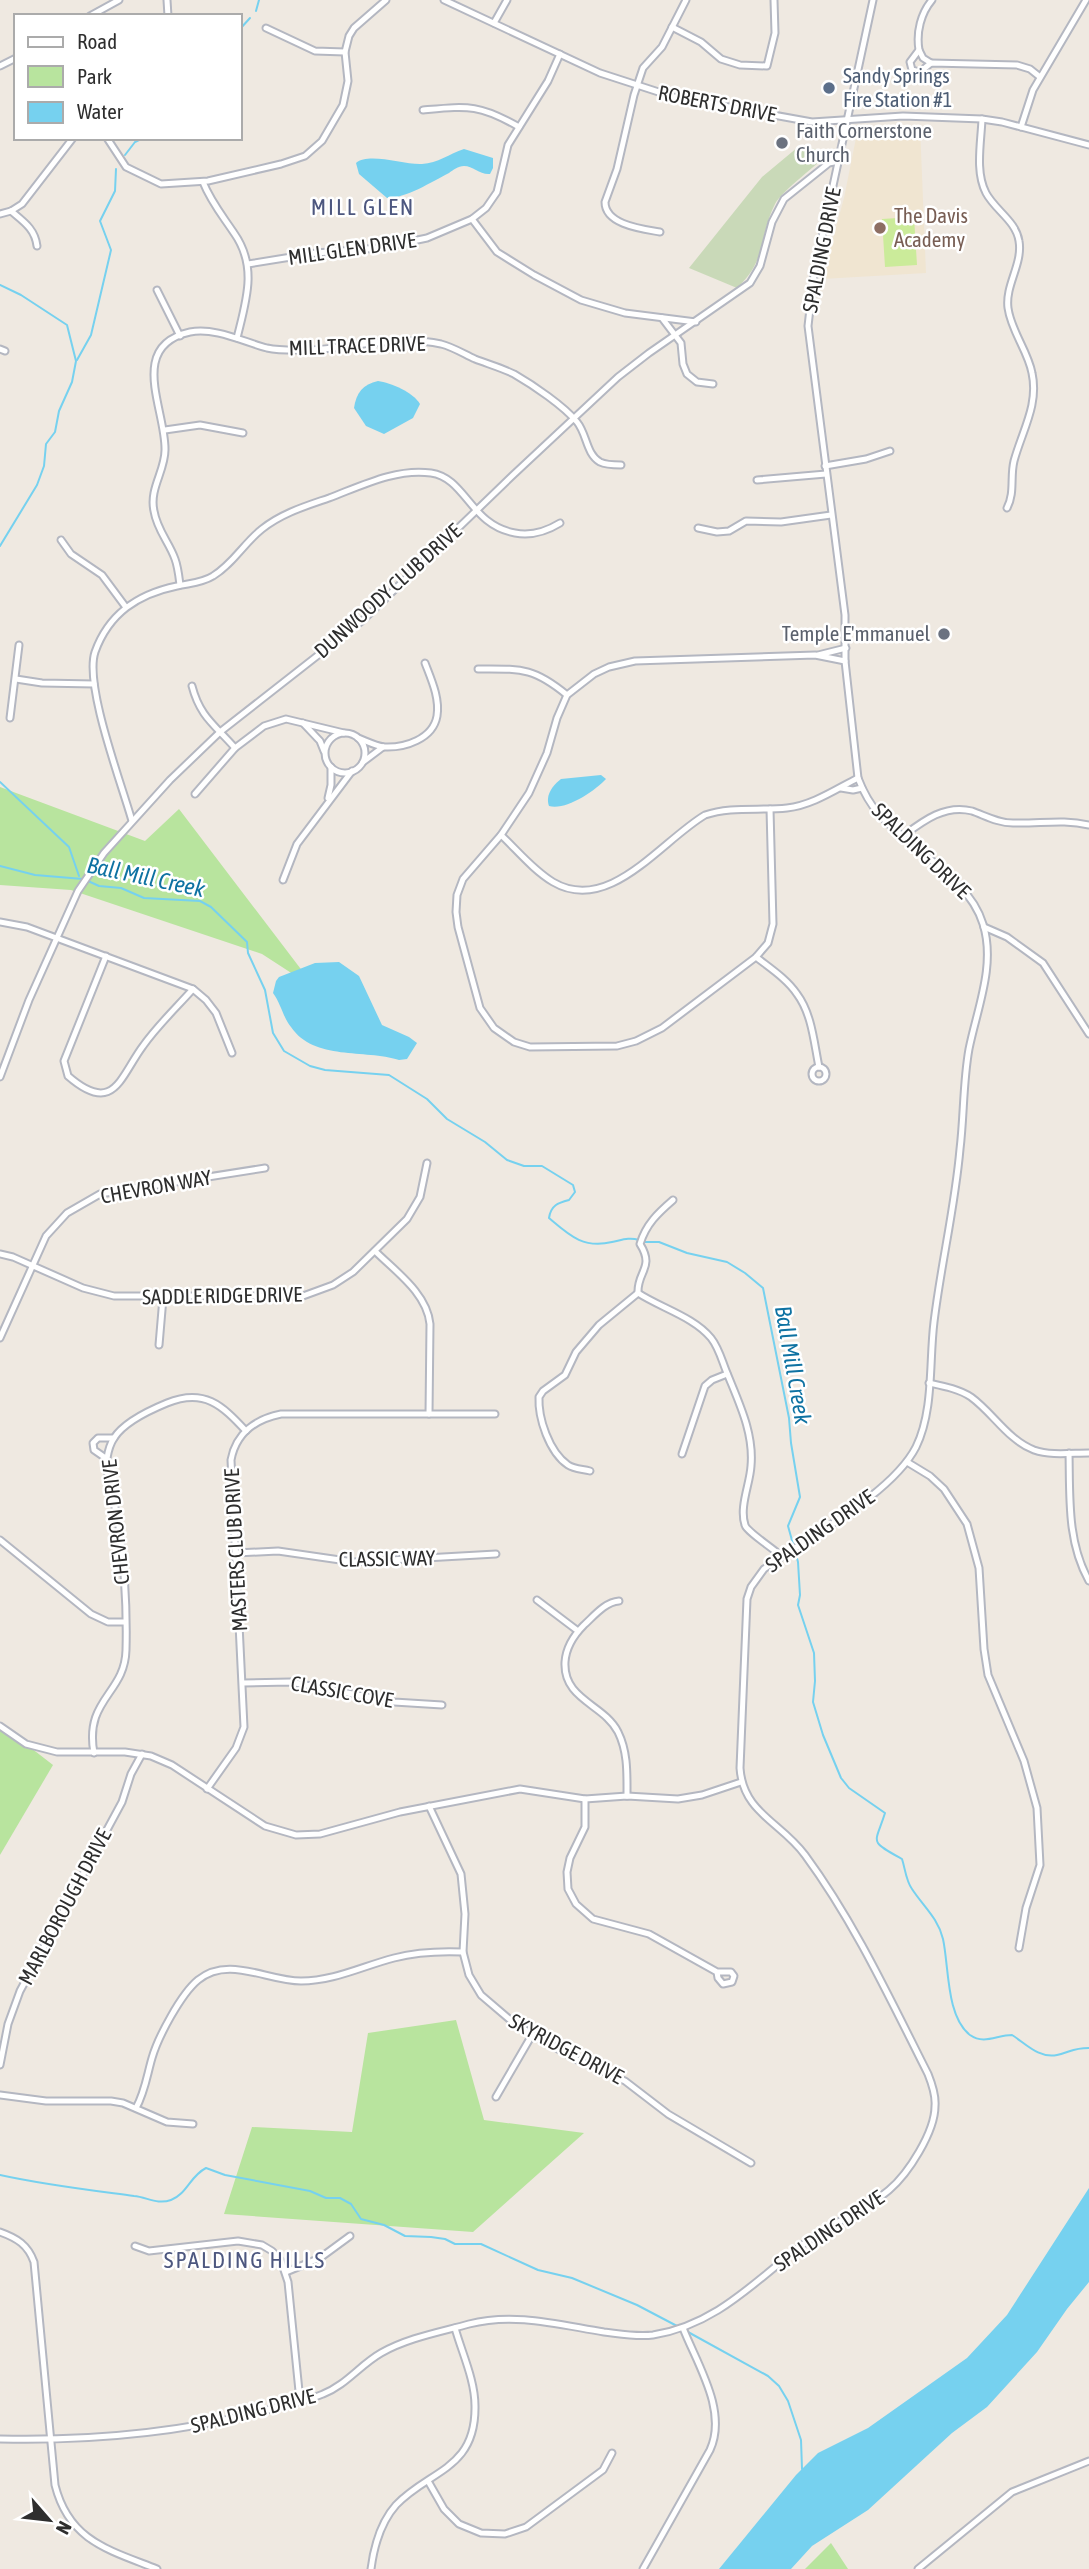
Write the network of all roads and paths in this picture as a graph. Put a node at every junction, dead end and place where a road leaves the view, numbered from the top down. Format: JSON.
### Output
{"nodes":[{"id":1,"x":119,"y":0,"type":"edge"},
{"id":2,"x":386,"y":0,"type":"edge"},
{"id":3,"x":444,"y":0,"type":"edge"},
{"id":4,"x":507,"y":0,"type":"edge"},
{"id":5,"x":686,"y":0,"type":"edge"},
{"id":6,"x":774,"y":0,"type":"edge"},
{"id":7,"x":873,"y":0,"type":"edge"},
{"id":8,"x":932,"y":0,"type":"edge"},
{"id":9,"x":1086,"y":0,"type":"edge"},
{"id":10,"x":94,"y":14,"type":"edge"},
{"id":11,"x":494,"y":23,"type":"junction"},
{"id":12,"x":672,"y":27,"type":"junction"},
{"id":13,"x":266,"y":28,"type":"dead end"},
{"id":14,"x":919,"y":50,"type":"junction"},
{"id":15,"x":345,"y":52,"type":"junction"},
{"id":16,"x":560,"y":54,"type":"junction"},
{"id":17,"x":931,"y":63,"type":"junction"},
{"id":18,"x":1040,"y":78,"type":"junction"},
{"id":19,"x":636,"y":89,"type":"junction"},
{"id":20,"x":423,"y":110,"type":"dead end"},
{"id":21,"x":982,"y":120,"type":"junction"},
{"id":22,"x":847,"y":121,"type":"junction"},
{"id":23,"x":519,"y":127,"type":"junction"},
{"id":24,"x":1021,"y":127,"type":"junction"},
{"id":25,"x":71,"y":140,"type":"edge"},
{"id":26,"x":108,"y":140,"type":"edge"},
{"id":27,"x":1089,"y":145,"type":"edge"},
{"id":28,"x":839,"y":161,"type":"junction"},
{"id":29,"x":203,"y":182,"type":"junction"},
{"id":30,"x":11,"y":211,"type":"junction"},
{"id":31,"x":0,"y":214,"type":"edge"},
{"id":32,"x":472,"y":219,"type":"junction"},
{"id":33,"x":660,"y":232,"type":"dead end"},
{"id":34,"x":37,"y":246,"type":"dead end"},
{"id":35,"x":248,"y":264,"type":"junction"},
{"id":36,"x":157,"y":290,"type":"dead end"},
{"id":37,"x":662,"y":318,"type":"junction"},
{"id":38,"x":696,"y":322,"type":"junction"},
{"id":39,"x":180,"y":336,"type":"junction"},
{"id":40,"x":674,"y":336,"type":"junction"},
{"id":41,"x":237,"y":338,"type":"junction"},
{"id":42,"x":713,"y":384,"type":"dead end"},
{"id":43,"x":575,"y":419,"type":"junction"},
{"id":44,"x":165,"y":430,"type":"junction"},
{"id":45,"x":243,"y":433,"type":"dead end"},
{"id":46,"x":890,"y":451,"type":"dead end"},
{"id":47,"x":621,"y":465,"type":"dead end"},
{"id":48,"x":825,"y":466,"type":"junction"},
{"id":49,"x":826,"y":474,"type":"junction"},
{"id":50,"x":757,"y":480,"type":"dead end"},
{"id":51,"x":1007,"y":508,"type":"dead end"},
{"id":52,"x":476,"y":512,"type":"junction"},
{"id":53,"x":831,"y":515,"type":"junction"},
{"id":54,"x":560,"y":523,"type":"dead end"},
{"id":55,"x":698,"y":528,"type":"dead end"},
{"id":56,"x":61,"y":540,"type":"dead end"},
{"id":57,"x":180,"y":585,"type":"junction"},
{"id":58,"x":125,"y":606,"type":"junction"},
{"id":59,"x":19,"y":645,"type":"dead end"},
{"id":60,"x":846,"y":649,"type":"junction"},
{"id":61,"x":815,"y":655,"type":"junction"},
{"id":62,"x":845,"y":661,"type":"junction"},
{"id":63,"x":425,"y":663,"type":"dead end"},
{"id":64,"x":478,"y":669,"type":"dead end"},
{"id":65,"x":16,"y":679,"type":"junction"},
{"id":66,"x":94,"y":684,"type":"junction"},
{"id":67,"x":192,"y":686,"type":"dead end"},
{"id":68,"x":568,"y":695,"type":"junction"},
{"id":69,"x":9,"y":718,"type":"dead end"},
{"id":70,"x":303,"y":723,"type":"junction"},
{"id":71,"x":220,"y":732,"type":"junction"},
{"id":72,"x":344,"y":733,"type":"junction"},
{"id":73,"x":358,"y":738,"type":"junction"},
{"id":74,"x":383,"y":747,"type":"junction"},
{"id":75,"x":235,"y":748,"type":"junction"},
{"id":76,"x":325,"y":753,"type":"junction"},
{"id":77,"x":362,"y":763,"type":"junction"},
{"id":78,"x":331,"y":767,"type":"junction"},
{"id":79,"x":352,"y":771,"type":"junction"},
{"id":80,"x":858,"y":778,"type":"junction"},
{"id":81,"x":841,"y":788,"type":"junction"},
{"id":82,"x":862,"y":788,"type":"junction"},
{"id":83,"x":195,"y":794,"type":"dead end"},
{"id":84,"x":327,"y":802,"type":"junction"},
{"id":85,"x":770,"y":808,"type":"junction"},
{"id":86,"x":132,"y":821,"type":"junction"},
{"id":87,"x":1089,"y":825,"type":"edge"},
{"id":88,"x":501,"y":835,"type":"junction"},
{"id":89,"x":904,"y":836,"type":"junction"},
{"id":90,"x":284,"y":880,"type":"dead end"},
{"id":91,"x":0,"y":922,"type":"edge"},
{"id":92,"x":984,"y":927,"type":"junction"},
{"id":93,"x":57,"y":937,"type":"junction"},
{"id":94,"x":106,"y":956,"type":"junction"},
{"id":95,"x":756,"y":957,"type":"junction"},
{"id":96,"x":193,"y":989,"type":"junction"},
{"id":97,"x":1089,"y":1034,"type":"edge"},
{"id":98,"x":232,"y":1053,"type":"dead end"},
{"id":99,"x":819,"y":1067,"type":"dead end"},
{"id":100,"x":0,"y":1077,"type":"edge"},
{"id":101,"x":427,"y":1163,"type":"dead end"},
{"id":102,"x":265,"y":1168,"type":"dead end"},
{"id":103,"x":673,"y":1200,"type":"dead end"},
{"id":104,"x":375,"y":1251,"type":"junction"},
{"id":105,"x":0,"y":1254,"type":"edge"},
{"id":106,"x":31,"y":1265,"type":"junction"},
{"id":107,"x":638,"y":1293,"type":"junction"},
{"id":108,"x":163,"y":1298,"type":"junction"},
{"id":109,"x":0,"y":1338,"type":"edge"},
{"id":110,"x":159,"y":1345,"type":"dead end"},
{"id":111,"x":727,"y":1374,"type":"junction"},
{"id":112,"x":929,"y":1383,"type":"junction"},
{"id":113,"x":429,"y":1414,"type":"junction"},
{"id":114,"x":495,"y":1414,"type":"dead end"},
{"id":115,"x":246,"y":1431,"type":"junction"},
{"id":116,"x":114,"y":1438,"type":"junction"},
{"id":117,"x":1069,"y":1453,"type":"junction"},
{"id":118,"x":1089,"y":1453,"type":"edge"},
{"id":119,"x":682,"y":1454,"type":"dead end"},
{"id":120,"x":107,"y":1460,"type":"junction"},
{"id":121,"x":906,"y":1462,"type":"junction"},
{"id":122,"x":590,"y":1471,"type":"dead end"},
{"id":123,"x":0,"y":1540,"type":"edge"},
{"id":124,"x":236,"y":1553,"type":"junction"},
{"id":125,"x":496,"y":1555,"type":"dead end"},
{"id":126,"x":781,"y":1556,"type":"junction"},
{"id":127,"x":1089,"y":1581,"type":"edge"},
{"id":128,"x":537,"y":1600,"type":"dead end"},
{"id":129,"x":619,"y":1601,"type":"dead end"},
{"id":130,"x":125,"y":1622,"type":"junction"},
{"id":131,"x":578,"y":1631,"type":"junction"},
{"id":132,"x":243,"y":1683,"type":"junction"},
{"id":133,"x":442,"y":1705,"type":"dead end"},
{"id":134,"x":0,"y":1726,"type":"edge"},
{"id":135,"x":94,"y":1753,"type":"junction"},
{"id":136,"x":142,"y":1754,"type":"junction"},
{"id":137,"x":741,"y":1782,"type":"junction"},
{"id":138,"x":207,"y":1789,"type":"junction"},
{"id":139,"x":627,"y":1796,"type":"junction"},
{"id":140,"x":585,"y":1799,"type":"junction"},
{"id":141,"x":429,"y":1806,"type":"junction"},
{"id":142,"x":1019,"y":1948,"type":"dead end"},
{"id":143,"x":463,"y":1952,"type":"junction"},
{"id":144,"x":718,"y":1972,"type":"dead end"},
{"id":145,"x":532,"y":2035,"type":"junction"},
{"id":146,"x":0,"y":2065,"type":"edge"},
{"id":147,"x":0,"y":2095,"type":"edge"},
{"id":148,"x":496,"y":2097,"type":"dead end"},
{"id":149,"x":136,"y":2108,"type":"junction"},
{"id":150,"x":193,"y":2124,"type":"dead end"},
{"id":151,"x":751,"y":2163,"type":"dead end"},
{"id":152,"x":0,"y":2232,"type":"edge"},
{"id":153,"x":350,"y":2236,"type":"dead end"},
{"id":154,"x":135,"y":2246,"type":"dead end"},
{"id":155,"x":286,"y":2272,"type":"junction"},
{"id":156,"x":455,"y":2328,"type":"junction"},
{"id":157,"x":683,"y":2328,"type":"junction"},
{"id":158,"x":300,"y":2401,"type":"junction"},
{"id":159,"x":0,"y":2439,"type":"edge"},
{"id":160,"x":51,"y":2440,"type":"junction"},
{"id":161,"x":612,"y":2454,"type":"dead end"},
{"id":162,"x":1089,"y":2460,"type":"edge"},
{"id":163,"x":428,"y":2481,"type":"junction"},
{"id":164,"x":157,"y":2569,"type":"edge"},
{"id":165,"x":371,"y":2569,"type":"edge"},
{"id":166,"x":643,"y":2569,"type":"edge"},
{"id":167,"x":918,"y":2569,"type":"edge"}],
"edges":[{"from":1,"to":10,"type":"street"},
{"from":2,"to":15,"type":"street"},
{"from":3,"to":11,"type":"street","name":"ROBERTS DRIVE"},
{"from":4,"to":11,"type":"street"},
{"from":5,"to":12,"type":"street"},
{"from":6,"to":12,"type":"street"},
{"from":7,"to":22,"type":"street","name":"SPALDING DRIVE"},
{"from":8,"to":14,"type":"street"},
{"from":9,"to":18,"type":"street"},
{"from":11,"to":16,"type":"street","name":"ROBERTS DRIVE"},
{"from":12,"to":19,"type":"street"},
{"from":13,"to":15,"type":"street"},
{"from":14,"to":17,"type":"street"},
{"from":14,"to":17,"type":"street"},
{"from":15,"to":29,"type":"street"},
{"from":16,"to":19,"type":"street","name":"ROBERTS DRIVE"},
{"from":16,"to":23,"type":"street","name":"MILL GLEN DRIVE"},
{"from":17,"to":18,"type":"street"},
{"from":18,"to":24,"type":"street"},
{"from":19,"to":22,"type":"street","name":"ROBERTS DRIVE"},
{"from":19,"to":33,"type":"street"},
{"from":20,"to":23,"type":"street"},
{"from":21,"to":22,"type":"street","name":"ROBERTS DRIVE"},
{"from":21,"to":24,"type":"street","name":"ROBERTS DRIVE"},
{"from":21,"to":51,"type":"street"},
{"from":22,"to":28,"type":"street","name":"SPALDING DRIVE"},
{"from":23,"to":32,"type":"street","name":"MILL GLEN DRIVE"},
{"from":24,"to":27,"type":"street","name":"ROBERTS DRIVE"},
{"from":25,"to":30,"type":"street"},
{"from":26,"to":29,"type":"street"},
{"from":28,"to":38,"type":"street","name":"DUNWOODY CLUB DRIVE"},
{"from":28,"to":48,"type":"street","name":"SPALDING DRIVE"},
{"from":29,"to":35,"type":"street"},
{"from":30,"to":31,"type":"street"},
{"from":30,"to":34,"type":"street"},
{"from":32,"to":35,"type":"street","name":"MILL GLEN DRIVE"},
{"from":32,"to":37,"type":"street"},
{"from":35,"to":41,"type":"street"},
{"from":36,"to":39,"type":"street"},
{"from":37,"to":38,"type":"street"},
{"from":37,"to":40,"type":"street"},
{"from":38,"to":40,"type":"street","name":"DUNWOODY CLUB DRIVE"},
{"from":39,"to":41,"type":"street","name":"MILL TRACE DRIVE"},
{"from":39,"to":44,"type":"street"},
{"from":40,"to":42,"type":"street"},
{"from":40,"to":43,"type":"street","name":"DUNWOODY CLUB DRIVE"},
{"from":41,"to":43,"type":"street","name":"MILL TRACE DRIVE"},
{"from":43,"to":47,"type":"street"},
{"from":43,"to":52,"type":"street","name":"DUNWOODY CLUB DRIVE"},
{"from":44,"to":45,"type":"street"},
{"from":44,"to":57,"type":"street"},
{"from":46,"to":48,"type":"street"},
{"from":48,"to":49,"type":"street","name":"SPALDING DRIVE"},
{"from":49,"to":50,"type":"street"},
{"from":49,"to":53,"type":"street","name":"SPALDING DRIVE"},
{"from":52,"to":54,"type":"street"},
{"from":52,"to":57,"type":"street"},
{"from":52,"to":71,"type":"street","name":"DUNWOODY CLUB DRIVE"},
{"from":53,"to":55,"type":"street"},
{"from":53,"to":60,"type":"street","name":"SPALDING DRIVE"},
{"from":56,"to":58,"type":"street"},
{"from":57,"to":58,"type":"street"},
{"from":58,"to":66,"type":"street"},
{"from":59,"to":65,"type":"street"},
{"from":60,"to":61,"type":"street"},
{"from":60,"to":62,"type":"street","name":"SPALDING DRIVE"},
{"from":61,"to":62,"type":"street"},
{"from":61,"to":68,"type":"street"},
{"from":62,"to":80,"type":"street","name":"SPALDING DRIVE"},
{"from":63,"to":74,"type":"street"},
{"from":64,"to":68,"type":"street"},
{"from":65,"to":66,"type":"street"},
{"from":65,"to":69,"type":"street"},
{"from":66,"to":86,"type":"street"},
{"from":67,"to":71,"type":"street"},
{"from":68,"to":88,"type":"street"},
{"from":70,"to":72,"type":"street"},
{"from":70,"to":75,"type":"street"},
{"from":70,"to":76,"type":"street"},
{"from":71,"to":75,"type":"street"},
{"from":71,"to":86,"type":"street","name":"DUNWOODY CLUB DRIVE"},
{"from":72,"to":73,"type":"street"},
{"from":72,"to":76,"type":"street"},
{"from":73,"to":74,"type":"street"},
{"from":73,"to":77,"type":"street"},
{"from":74,"to":77,"type":"street"},
{"from":75,"to":83,"type":"street"},
{"from":76,"to":78,"type":"street"},
{"from":77,"to":79,"type":"street"},
{"from":78,"to":79,"type":"street"},
{"from":78,"to":84,"type":"street"},
{"from":79,"to":84,"type":"street"},
{"from":80,"to":81,"type":"street"},
{"from":80,"to":82,"type":"street","name":"SPALDING DRIVE"},
{"from":81,"to":82,"type":"street"},
{"from":81,"to":85,"type":"street"},
{"from":82,"to":89,"type":"street","name":"SPALDING DRIVE"},
{"from":84,"to":90,"type":"street"},
{"from":85,"to":88,"type":"street"},
{"from":85,"to":95,"type":"street"},
{"from":86,"to":93,"type":"street","name":"DUNWOODY CLUB DRIVE"},
{"from":87,"to":89,"type":"street"},
{"from":88,"to":95,"type":"street"},
{"from":89,"to":92,"type":"street","name":"SPALDING DRIVE"},
{"from":91,"to":93,"type":"street"},
{"from":92,"to":97,"type":"street"},
{"from":92,"to":112,"type":"street","name":"SPALDING DRIVE"},
{"from":93,"to":94,"type":"street"},
{"from":93,"to":100,"type":"street","name":"DUNWOODY CLUB DRIVE"},
{"from":94,"to":96,"type":"street"},
{"from":94,"to":96,"type":"street"},
{"from":95,"to":99,"type":"street"},
{"from":96,"to":98,"type":"street"},
{"from":101,"to":104,"type":"street","name":"SADDLE RIDGE DRIVE"},
{"from":102,"to":106,"type":"street","name":"CHEVRON WAY"},
{"from":103,"to":107,"type":"street"},
{"from":104,"to":108,"type":"street","name":"SADDLE RIDGE DRIVE"},
{"from":104,"to":113,"type":"street"},
{"from":105,"to":106,"type":"street","name":"SADDLE RIDGE DRIVE"},
{"from":106,"to":108,"type":"street","name":"SADDLE RIDGE DRIVE"},
{"from":106,"to":109,"type":"street","name":"CHEVRON WAY"},
{"from":107,"to":111,"type":"street"},
{"from":107,"to":122,"type":"street"},
{"from":108,"to":110,"type":"street"},
{"from":111,"to":119,"type":"street"},
{"from":111,"to":126,"type":"street"},
{"from":112,"to":117,"type":"street"},
{"from":112,"to":121,"type":"street","name":"SPALDING DRIVE"},
{"from":113,"to":114,"type":"street"},
{"from":113,"to":115,"type":"street"},
{"from":115,"to":116,"type":"street","name":"CHEVRON DRIVE"},
{"from":115,"to":124,"type":"street","name":"MASTERS CLUB DRIVE"},
{"from":116,"to":120,"type":"street","name":"CHEVRON DRIVE"},
{"from":116,"to":120,"type":"street"},
{"from":117,"to":118,"type":"street"},
{"from":117,"to":127,"type":"street"},
{"from":120,"to":130,"type":"street","name":"CHEVRON DRIVE"},
{"from":121,"to":126,"type":"street","name":"SPALDING DRIVE"},
{"from":121,"to":142,"type":"street"},
{"from":123,"to":130,"type":"street"},
{"from":124,"to":125,"type":"street","name":"CLASSIC WAY"},
{"from":124,"to":132,"type":"street","name":"MASTERS CLUB DRIVE"},
{"from":126,"to":137,"type":"street","name":"SPALDING DRIVE"},
{"from":128,"to":131,"type":"street"},
{"from":129,"to":131,"type":"street"},
{"from":130,"to":135,"type":"street","name":"CHEVRON DRIVE"},
{"from":131,"to":139,"type":"street"},
{"from":132,"to":133,"type":"street","name":"CLASSIC COVE"},
{"from":132,"to":138,"type":"street","name":"MASTERS CLUB DRIVE"},
{"from":134,"to":135,"type":"street"},
{"from":135,"to":136,"type":"street"},
{"from":136,"to":138,"type":"street"},
{"from":136,"to":146,"type":"street","name":"MARLBOROUGH DRIVE"},
{"from":137,"to":139,"type":"street"},
{"from":137,"to":157,"type":"street","name":"SPALDING DRIVE"},
{"from":138,"to":141,"type":"street"},
{"from":139,"to":140,"type":"street"},
{"from":140,"to":141,"type":"street"},
{"from":140,"to":144,"type":"street"},
{"from":141,"to":143,"type":"street","name":"SKYRIDGE DRIVE"},
{"from":143,"to":145,"type":"street","name":"SKYRIDGE DRIVE"},
{"from":143,"to":149,"type":"street"},
{"from":145,"to":148,"type":"street"},
{"from":145,"to":151,"type":"street","name":"SKYRIDGE DRIVE"},
{"from":147,"to":149,"type":"street"},
{"from":149,"to":150,"type":"street"},
{"from":152,"to":160,"type":"street"},
{"from":153,"to":155,"type":"street"},
{"from":154,"to":155,"type":"street"},
{"from":155,"to":158,"type":"street"},
{"from":156,"to":157,"type":"street","name":"SPALDING DRIVE"},
{"from":156,"to":158,"type":"street","name":"SPALDING DRIVE"},
{"from":156,"to":163,"type":"street"},
{"from":157,"to":166,"type":"street"},
{"from":158,"to":160,"type":"street","name":"SPALDING DRIVE"},
{"from":159,"to":160,"type":"street","name":"SPALDING DRIVE"},
{"from":160,"to":164,"type":"street"},
{"from":161,"to":163,"type":"street"},
{"from":162,"to":167,"type":"street"},
{"from":163,"to":165,"type":"street"}]}
